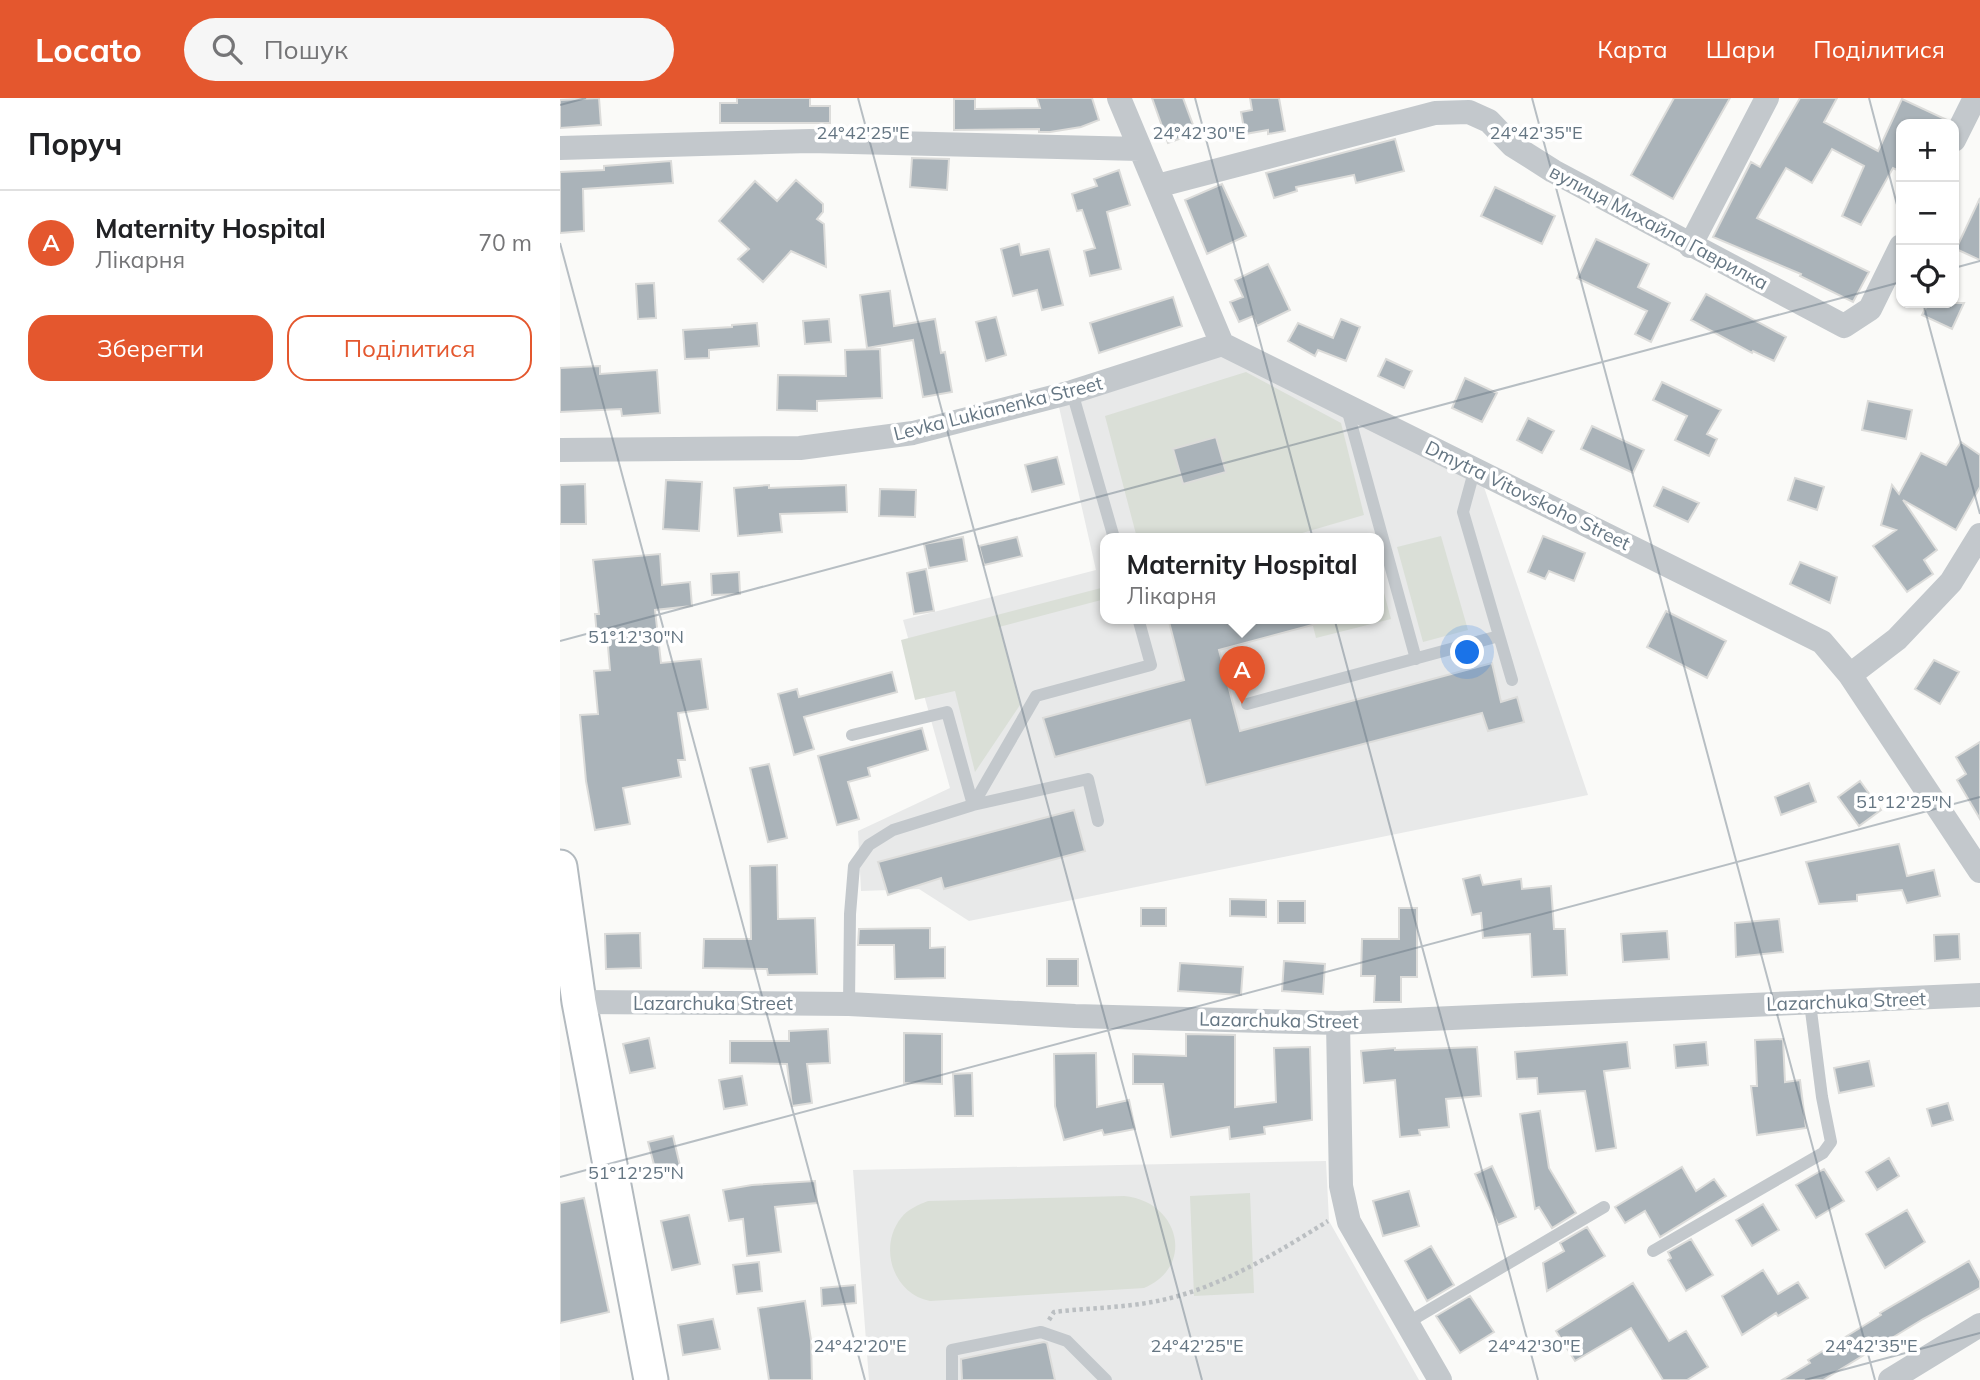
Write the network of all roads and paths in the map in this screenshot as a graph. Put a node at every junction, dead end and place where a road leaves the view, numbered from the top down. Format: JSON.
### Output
{"nodes":[{"id":1,"x":1119,"y":98,"type":"edge"},
{"id":2,"x":1767,"y":98,"type":"edge"},
{"id":3,"x":1975,"y":98,"type":"edge"},
{"id":4,"x":1493,"y":109,"type":"edge"},
{"id":5,"x":1959,"y":130,"type":"edge"},
{"id":6,"x":560,"y":148,"type":"edge"},
{"id":7,"x":1140,"y":149,"type":"junction"},
{"id":8,"x":1157,"y":186,"type":"junction"},
{"id":9,"x":1690,"y":246,"type":"junction"},
{"id":10,"x":1896,"y":256,"type":"edge"},
{"id":11,"x":1222,"y":344,"type":"junction"},
{"id":12,"x":1072,"y":392,"type":"junction"},
{"id":13,"x":1346,"y":405,"type":"junction"},
{"id":14,"x":560,"y":450,"type":"edge"},
{"id":15,"x":1475,"y":468,"type":"junction"},
{"id":16,"x":1113,"y":533,"type":"edge"},
{"id":17,"x":1381,"y":533,"type":"edge"},
{"id":18,"x":1980,"y":535,"type":"edge"},
{"id":19,"x":1384,"y":543,"type":"edge"},
{"id":20,"x":1140,"y":624,"type":"edge"},
{"id":21,"x":1499,"y":636,"type":"junction"},
{"id":22,"x":1416,"y":659,"type":"junction"},
{"id":23,"x":1850,"y":675,"type":"junction"},
{"id":24,"x":1512,"y":680,"type":"dead end"},
{"id":25,"x":1247,"y":704,"type":"dead end"},
{"id":26,"x":852,"y":735,"type":"dead end"},
{"id":27,"x":973,"y":805,"type":"junction"},
{"id":28,"x":1098,"y":821,"type":"dead end"},
{"id":29,"x":1980,"y":871,"type":"edge"},
{"id":30,"x":561,"y":884,"type":"edge"},
{"id":31,"x":1980,"y":995,"type":"edge"},
{"id":32,"x":579,"y":1002,"type":"junction"},
{"id":33,"x":1810,"y":1003,"type":"junction"},
{"id":34,"x":849,"y":1004,"type":"junction"},
{"id":35,"x":1338,"y":1023,"type":"junction"},
{"id":36,"x":1604,"y":1207,"type":"dead end"},
{"id":37,"x":1346,"y":1209,"type":"junction"},
{"id":38,"x":1653,"y":1251,"type":"dead end"},
{"id":39,"x":1407,"y":1323,"type":"junction"},
{"id":40,"x":1980,"y":1325,"type":"edge"},
{"id":41,"x":1041,"y":1332,"type":"junction"},
{"id":42,"x":651,"y":1380,"type":"edge"},
{"id":43,"x":952,"y":1380,"type":"edge"},
{"id":44,"x":1105,"y":1380,"type":"edge"},
{"id":45,"x":1440,"y":1380,"type":"edge"},
{"id":46,"x":1890,"y":1380,"type":"edge"}],
"edges":[{"from":1,"to":7,"type":"street"},
{"from":2,"to":9,"type":"street"},
{"from":3,"to":5,"type":"street"},
{"from":4,"to":8,"type":"street","name":"вулиця Михайла Гаврилка"},
{"from":4,"to":9,"type":"street","name":"вулиця Михайла Гаврилка"},
{"from":6,"to":7,"type":"street"},
{"from":7,"to":8,"type":"street"},
{"from":8,"to":11,"type":"street"},
{"from":9,"to":10,"type":"street","name":"вулиця Михайла Гаврилка"},
{"from":11,"to":12,"type":"street","name":"Levka Lukianenka Street"},
{"from":11,"to":13,"type":"street","name":"Dmytra Vitovskoho Street"},
{"from":12,"to":14,"type":"street","name":"Levka Lukianenka Street"},
{"from":12,"to":16,"type":"lane"},
{"from":13,"to":15,"type":"street","name":"Dmytra Vitovskoho Street"},
{"from":13,"to":17,"type":"lane"},
{"from":15,"to":21,"type":"lane"},
{"from":15,"to":23,"type":"street","name":"Dmytra Vitovskoho Street"},
{"from":18,"to":23,"type":"street"},
{"from":19,"to":22,"type":"lane"},
{"from":20,"to":27,"type":"lane"},
{"from":21,"to":22,"type":"lane"},
{"from":21,"to":24,"type":"lane"},
{"from":22,"to":25,"type":"lane"},
{"from":23,"to":29,"type":"street","name":"Dmytra Vitovskoho Street"},
{"from":26,"to":27,"type":"lane"},
{"from":27,"to":28,"type":"lane"},
{"from":27,"to":34,"type":"lane"},
{"from":30,"to":32,"type":"street"},
{"from":31,"to":33,"type":"street","name":"Lazarchuka Street"},
{"from":32,"to":34,"type":"street","name":"Lazarchuka Street"},
{"from":32,"to":42,"type":"street"},
{"from":33,"to":35,"type":"street","name":"Lazarchuka Street"},
{"from":33,"to":38,"type":"lane"},
{"from":34,"to":35,"type":"street","name":"Lazarchuka Street"},
{"from":35,"to":37,"type":"street"},
{"from":36,"to":39,"type":"lane"},
{"from":37,"to":39,"type":"street"},
{"from":37,"to":41,"type":"path"},
{"from":39,"to":45,"type":"street"},
{"from":40,"to":46,"type":"street"},
{"from":41,"to":43,"type":"lane"},
{"from":41,"to":44,"type":"lane"}]}
